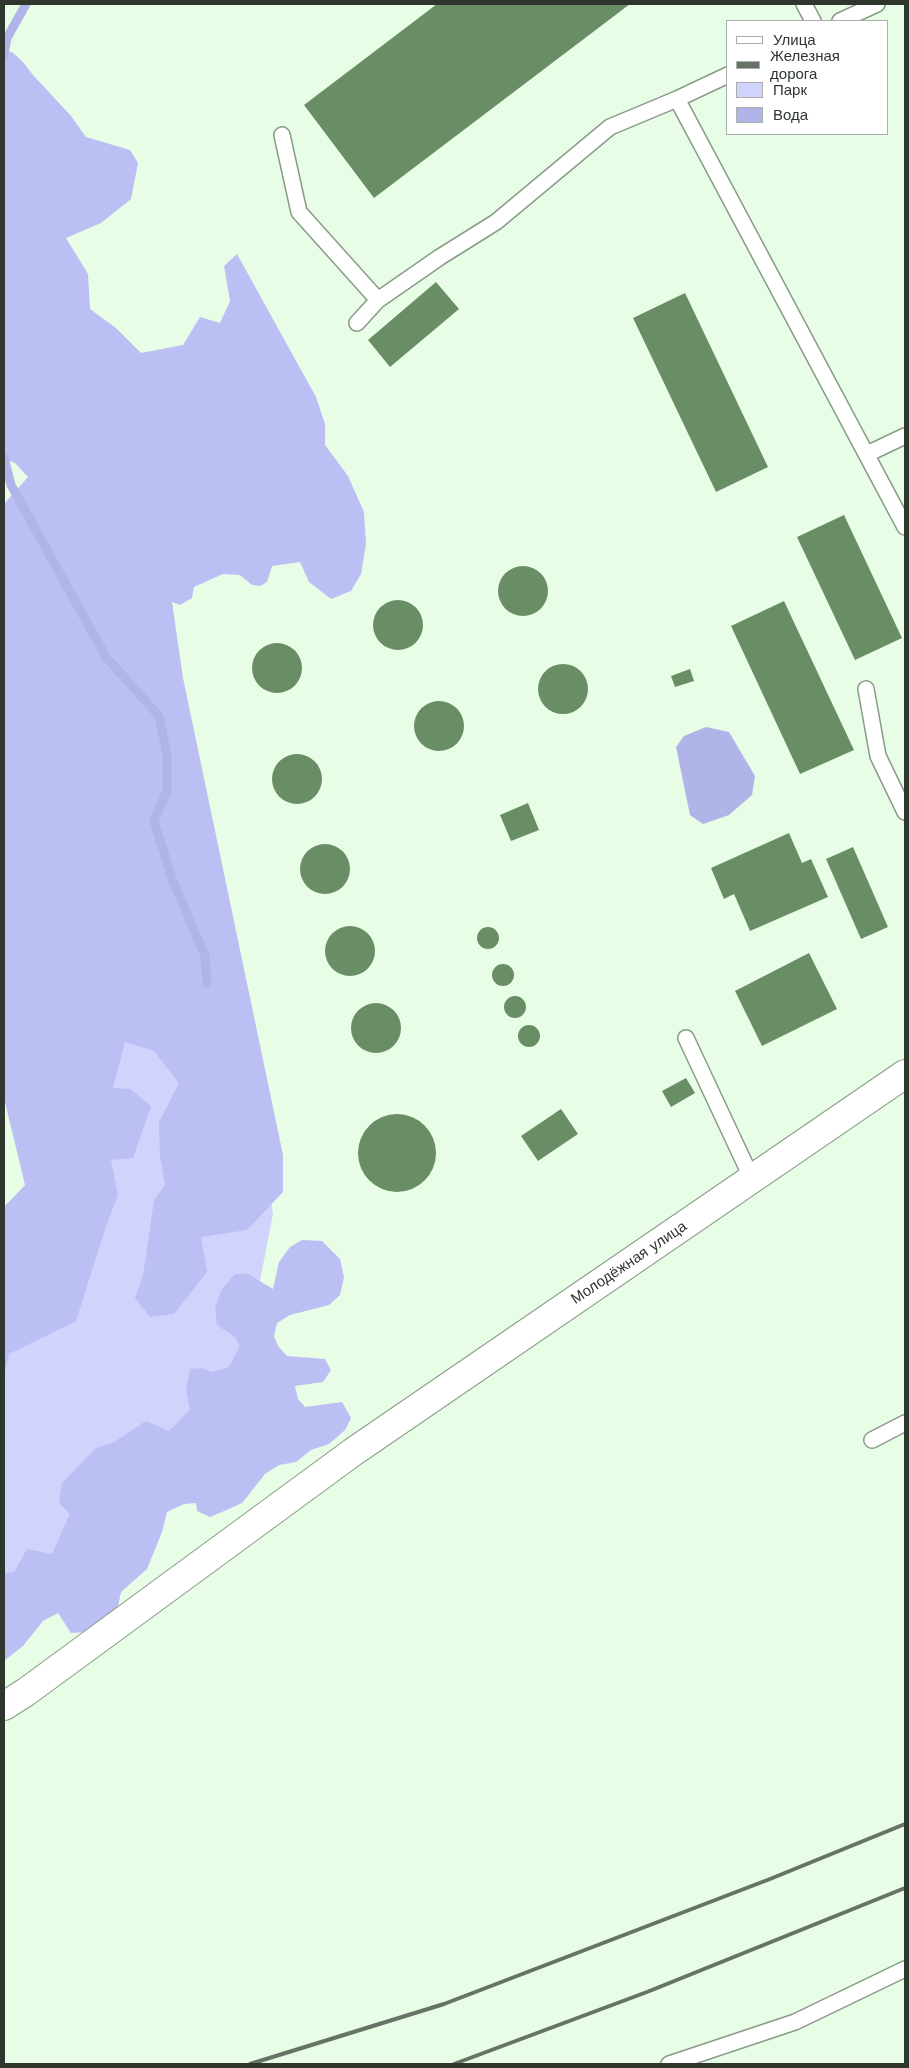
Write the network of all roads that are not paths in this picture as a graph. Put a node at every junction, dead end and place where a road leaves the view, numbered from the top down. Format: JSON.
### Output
{"nodes":[{"id":1,"x":804,"y":4,"type":"edge"},
{"id":2,"x":876,"y":4,"type":"edge"},
{"id":3,"x":812,"y":20,"type":"edge"},
{"id":4,"x":842,"y":20,"type":"edge"},
{"id":5,"x":726,"y":76,"type":"edge"},
{"id":6,"x":677,"y":99,"type":"junction"},
{"id":7,"x":282,"y":135,"type":"dead end"},
{"id":8,"x":378,"y":300,"type":"junction"},
{"id":9,"x":358,"y":323,"type":"dead end"},
{"id":10,"x":905,"y":436,"type":"edge"},
{"id":11,"x":867,"y":454,"type":"junction"},
{"id":12,"x":905,"y":527,"type":"edge"},
{"id":13,"x":866,"y":688,"type":"dead end"},
{"id":14,"x":905,"y":812,"type":"edge"},
{"id":15,"x":686,"y":1038,"type":"dead end"},
{"id":16,"x":905,"y":1074,"type":"edge"},
{"id":17,"x":752,"y":1179,"type":"junction"},
{"id":18,"x":905,"y":1423,"type":"edge"},
{"id":19,"x":872,"y":1440,"type":"dead end"},
{"id":20,"x":4,"y":1706,"type":"edge"},
{"id":21,"x":905,"y":1969,"type":"edge"},
{"id":22,"x":669,"y":2064,"type":"edge"}],
"edges":[{"from":1,"to":3,"type":"lane"},
{"from":2,"to":4,"type":"lane"},
{"from":5,"to":6,"type":"lane"},
{"from":6,"to":8,"type":"lane"},
{"from":6,"to":11,"type":"lane"},
{"from":7,"to":8,"type":"lane"},
{"from":8,"to":9,"type":"lane"},
{"from":10,"to":11,"type":"lane"},
{"from":11,"to":12,"type":"lane"},
{"from":13,"to":14,"type":"lane"},
{"from":15,"to":17,"type":"lane"},
{"from":16,"to":17,"type":"street","name":"Молодёжная улица"},
{"from":17,"to":20,"type":"street","name":"Молодёжная улица"},
{"from":18,"to":19,"type":"lane"},
{"from":21,"to":22,"type":"lane"}]}
